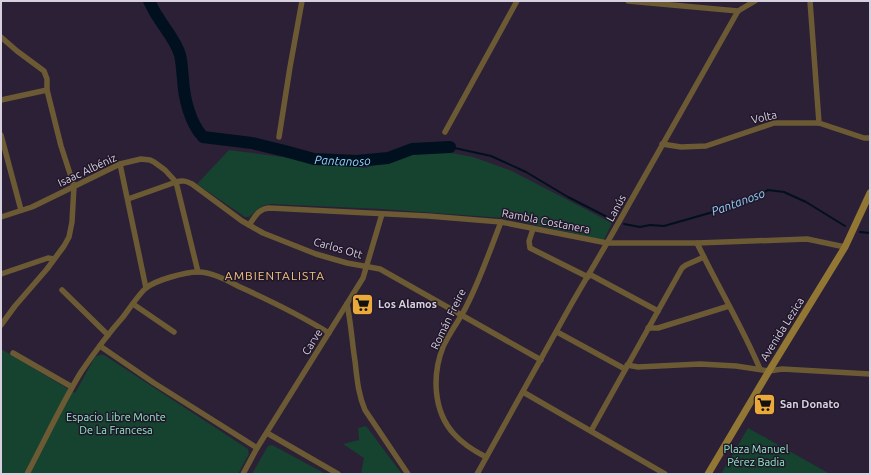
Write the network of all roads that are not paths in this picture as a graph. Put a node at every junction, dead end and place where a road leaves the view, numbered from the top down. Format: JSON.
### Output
{"nodes":[{"id":1,"x":302,"y":1,"type":"edge"},
{"id":2,"x":517,"y":1,"type":"edge"},
{"id":3,"x":628,"y":1,"type":"edge"},
{"id":4,"x":755,"y":1,"type":"edge"},
{"id":5,"x":810,"y":1,"type":"edge"},
{"id":6,"x":738,"y":11,"type":"junction"},
{"id":7,"x":1,"y":37,"type":"edge"},
{"id":8,"x":47,"y":90,"type":"junction"},
{"id":9,"x":1,"y":100,"type":"edge"},
{"id":10,"x":819,"y":123,"type":"junction"},
{"id":11,"x":445,"y":132,"type":"dead end"},
{"id":12,"x":1,"y":135,"type":"edge"},
{"id":13,"x":279,"y":137,"type":"dead end"},
{"id":14,"x":870,"y":138,"type":"edge"},
{"id":15,"x":662,"y":144,"type":"junction"},
{"id":16,"x":120,"y":164,"type":"junction"},
{"id":17,"x":176,"y":182,"type":"junction"},
{"id":18,"x":74,"y":186,"type":"junction"},
{"id":19,"x":870,"y":193,"type":"edge"},
{"id":20,"x":128,"y":199,"type":"junction"},
{"id":21,"x":21,"y":210,"type":"junction"},
{"id":22,"x":382,"y":214,"type":"junction"},
{"id":23,"x":1,"y":217,"type":"edge"},
{"id":24,"x":501,"y":222,"type":"junction"},
{"id":25,"x":249,"y":225,"type":"junction"},
{"id":26,"x":533,"y":229,"type":"junction"},
{"id":27,"x":607,"y":243,"type":"junction"},
{"id":28,"x":697,"y":243,"type":"junction"},
{"id":29,"x":845,"y":247,"type":"junction"},
{"id":30,"x":704,"y":257,"type":"junction"},
{"id":31,"x":54,"y":259,"type":"junction"},
{"id":32,"x":367,"y":267,"type":"junction"},
{"id":33,"x":198,"y":272,"type":"junction"},
{"id":34,"x":1,"y":274,"type":"edge"},
{"id":35,"x":589,"y":275,"type":"junction"},
{"id":36,"x":146,"y":288,"type":"junction"},
{"id":37,"x":62,"y":290,"type":"dead end"},
{"id":38,"x":133,"y":304,"type":"junction"},
{"id":39,"x":347,"y":304,"type":"junction"},
{"id":40,"x":729,"y":306,"type":"junction"},
{"id":41,"x":658,"y":312,"type":"junction"},
{"id":42,"x":462,"y":315,"type":"junction"},
{"id":43,"x":1,"y":325,"type":"edge"},
{"id":44,"x":648,"y":328,"type":"junction"},
{"id":45,"x":174,"y":332,"type":"dead end"},
{"id":46,"x":557,"y":332,"type":"junction"},
{"id":47,"x":329,"y":333,"type":"junction"},
{"id":48,"x":108,"y":335,"type":"junction"},
{"id":49,"x":100,"y":346,"type":"junction"},
{"id":50,"x":13,"y":354,"type":"dead end"},
{"id":51,"x":541,"y":360,"type":"junction"},
{"id":52,"x":626,"y":367,"type":"junction"},
{"id":53,"x":760,"y":369,"type":"junction"},
{"id":54,"x":769,"y":370,"type":"junction"},
{"id":55,"x":870,"y":374,"type":"edge"},
{"id":56,"x":72,"y":388,"type":"junction"},
{"id":57,"x":523,"y":392,"type":"junction"},
{"id":58,"x":590,"y":431,"type":"junction"},
{"id":59,"x":266,"y":433,"type":"junction"},
{"id":60,"x":257,"y":448,"type":"junction"},
{"id":61,"x":486,"y":457,"type":"junction"},
{"id":62,"x":27,"y":474,"type":"edge"},
{"id":63,"x":243,"y":474,"type":"edge"},
{"id":64,"x":338,"y":474,"type":"edge"},
{"id":65,"x":408,"y":474,"type":"edge"},
{"id":66,"x":477,"y":474,"type":"edge"},
{"id":67,"x":665,"y":474,"type":"edge"},
{"id":68,"x":708,"y":474,"type":"edge"}],
"edges":[{"from":1,"to":13,"type":"street"},
{"from":2,"to":11,"type":"street"},
{"from":3,"to":6,"type":"street"},
{"from":4,"to":6,"type":"street","name":"Lanús"},
{"from":5,"to":10,"type":"street"},
{"from":6,"to":15,"type":"street","name":"Lanús"},
{"from":7,"to":8,"type":"street"},
{"from":8,"to":9,"type":"street"},
{"from":8,"to":18,"type":"street"},
{"from":10,"to":14,"type":"street","name":"Volta"},
{"from":10,"to":15,"type":"street","name":"Volta"},
{"from":12,"to":21,"type":"street"},
{"from":15,"to":27,"type":"street","name":"Lanús"},
{"from":16,"to":17,"type":"street","name":"Isaac Albéniz"},
{"from":16,"to":18,"type":"street","name":"Isaac Albéniz"},
{"from":16,"to":20,"type":"street"},
{"from":17,"to":20,"type":"street"},
{"from":17,"to":25,"type":"street","name":"Carlos Ott"},
{"from":17,"to":33,"type":"street"},
{"from":18,"to":21,"type":"street","name":"Isaac Albéniz"},
{"from":18,"to":31,"type":"street"},
{"from":19,"to":29,"type":"street","name":"Avenida Lezica"},
{"from":20,"to":36,"type":"street"},
{"from":21,"to":23,"type":"street","name":"Isaac Albéniz"},
{"from":22,"to":24,"type":"street","name":"Rambla Costanera"},
{"from":22,"to":25,"type":"street","name":"Rambla Costanera"},
{"from":22,"to":32,"type":"street","name":"Carve"},
{"from":24,"to":26,"type":"street","name":"Rambla Costanera"},
{"from":24,"to":42,"type":"street","name":"Román Freire"},
{"from":25,"to":32,"type":"street","name":"Carlos Ott"},
{"from":26,"to":27,"type":"street","name":"Rambla Costanera"},
{"from":26,"to":35,"type":"street"},
{"from":27,"to":28,"type":"street","name":"Rambla Costanera"},
{"from":27,"to":35,"type":"street","name":"Lanús"},
{"from":28,"to":29,"type":"street","name":"Rambla Costanera"},
{"from":28,"to":30,"type":"street"},
{"from":29,"to":54,"type":"street","name":"Avenida Lezica"},
{"from":30,"to":40,"type":"street"},
{"from":30,"to":41,"type":"street"},
{"from":31,"to":34,"type":"street"},
{"from":31,"to":43,"type":"street"},
{"from":32,"to":39,"type":"street","name":"Carve"},
{"from":32,"to":42,"type":"street","name":"Carlos Ott"},
{"from":33,"to":36,"type":"street"},
{"from":33,"to":47,"type":"street"},
{"from":35,"to":41,"type":"street"},
{"from":35,"to":46,"type":"street","name":"Lanús"},
{"from":36,"to":38,"type":"street"},
{"from":37,"to":48,"type":"street"},
{"from":38,"to":45,"type":"street"},
{"from":38,"to":48,"type":"street"},
{"from":39,"to":47,"type":"street","name":"Carve"},
{"from":39,"to":65,"type":"street"},
{"from":40,"to":44,"type":"street"},
{"from":40,"to":53,"type":"street"},
{"from":41,"to":44,"type":"street"},
{"from":42,"to":51,"type":"street","name":"Carlos Ott"},
{"from":42,"to":61,"type":"street","name":"Román Freire"},
{"from":44,"to":52,"type":"street"},
{"from":46,"to":51,"type":"street","name":"Lanús"},
{"from":46,"to":52,"type":"street"},
{"from":47,"to":59,"type":"street","name":"Carve"},
{"from":48,"to":49,"type":"street"},
{"from":49,"to":56,"type":"street"},
{"from":49,"to":60,"type":"street"},
{"from":50,"to":56,"type":"street"},
{"from":51,"to":57,"type":"street","name":"Lanús"},
{"from":52,"to":53,"type":"street"},
{"from":52,"to":58,"type":"street"},
{"from":53,"to":54,"type":"street"},
{"from":54,"to":55,"type":"street"},
{"from":54,"to":68,"type":"street","name":"Avenida Lezica"},
{"from":56,"to":62,"type":"street"},
{"from":57,"to":58,"type":"street"},
{"from":57,"to":61,"type":"street","name":"Lanús"},
{"from":58,"to":67,"type":"street"},
{"from":59,"to":60,"type":"street","name":"Carve"},
{"from":59,"to":64,"type":"street"},
{"from":60,"to":63,"type":"street","name":"Carve"},
{"from":61,"to":66,"type":"street","name":"Lanús"}]}
